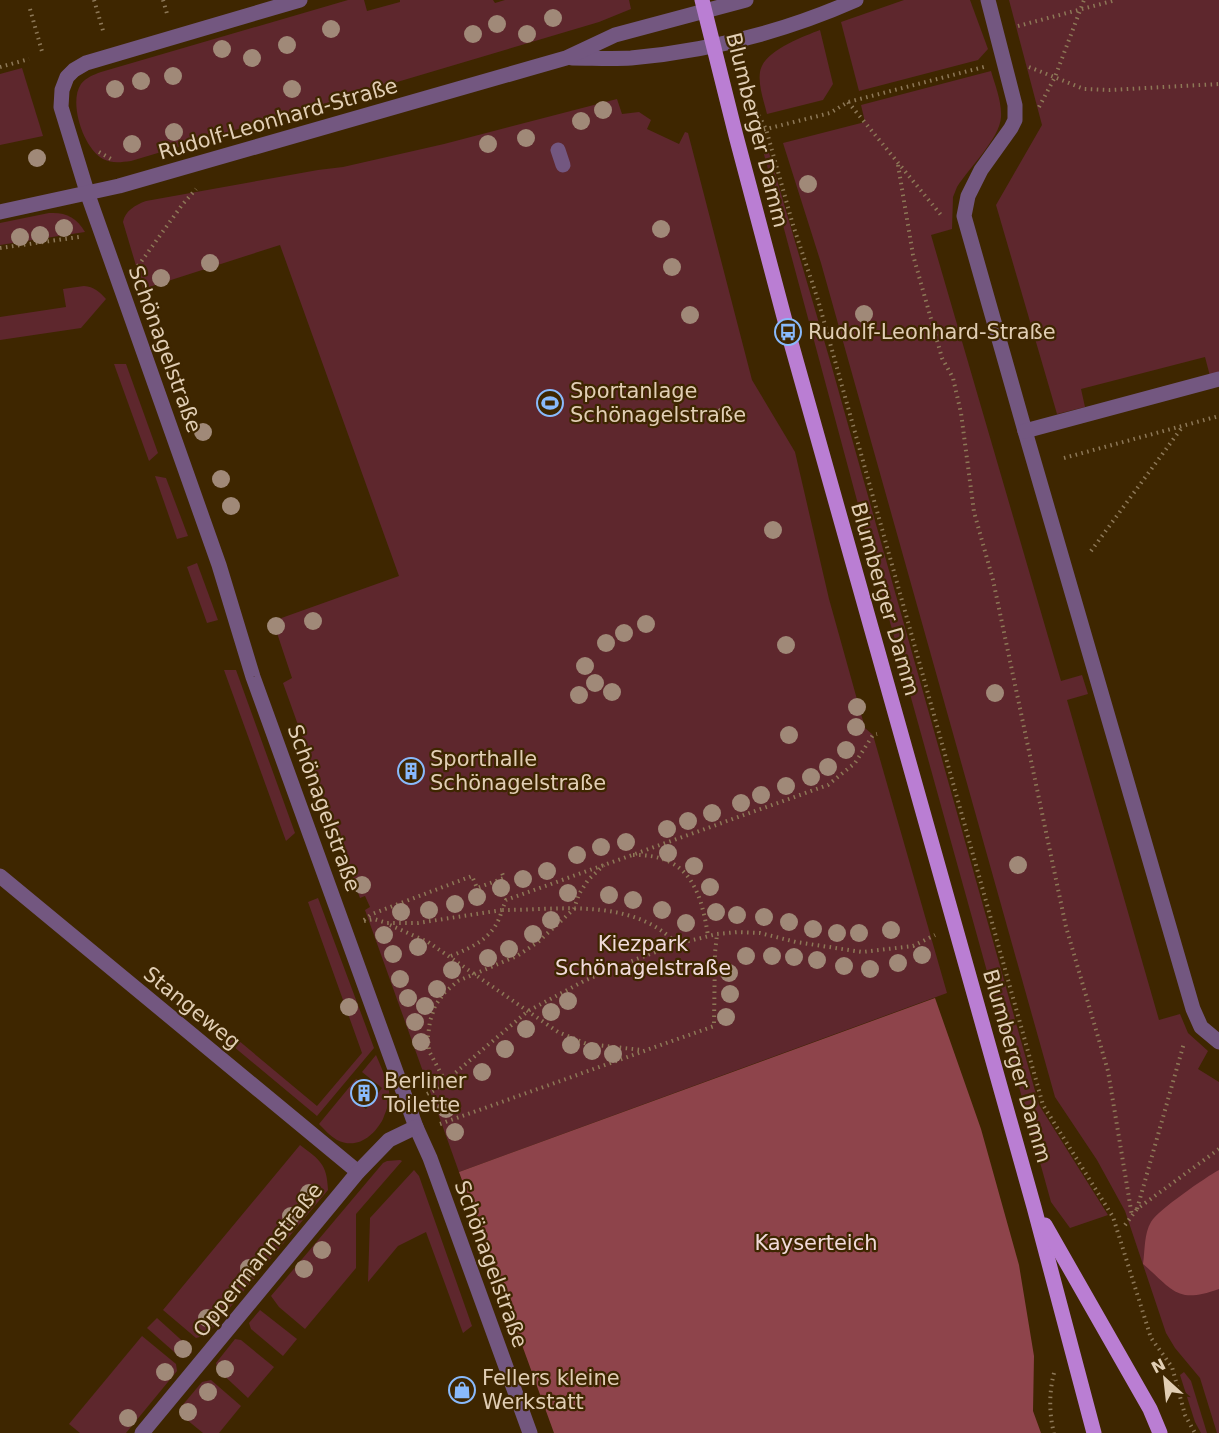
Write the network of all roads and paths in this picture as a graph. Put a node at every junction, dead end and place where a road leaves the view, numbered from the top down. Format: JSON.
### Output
{"nodes":[{"id":1,"x":94,"y":0,"type":"edge"},
{"id":2,"x":163,"y":0,"type":"edge"},
{"id":3,"x":300,"y":0,"type":"edge"},
{"id":4,"x":746,"y":0,"type":"edge"},
{"id":5,"x":856,"y":0,"type":"edge"},
{"id":6,"x":988,"y":0,"type":"edge"},
{"id":7,"x":1084,"y":0,"type":"edge"},
{"id":8,"x":1116,"y":0,"type":"edge"},
{"id":9,"x":703,"y":6,"type":"edge"},
{"id":10,"x":30,"y":9,"type":"dead end"},
{"id":11,"x":1080,"y":9,"type":"junction"},
{"id":12,"x":169,"y":19,"type":"dead end"},
{"id":13,"x":1014,"y":27,"type":"dead end"},
{"id":14,"x":105,"y":38,"type":"dead end"},
{"id":15,"x":713,"y":46,"type":"junction"},
{"id":16,"x":43,"y":55,"type":"dead end"},
{"id":17,"x":566,"y":58,"type":"junction"},
{"id":18,"x":29,"y":59,"type":"dead end"},
{"id":19,"x":991,"y":65,"type":"dead end"},
{"id":20,"x":1025,"y":65,"type":"dead end"},
{"id":21,"x":0,"y":68,"type":"edge"},
{"id":22,"x":1054,"y":77,"type":"junction"},
{"id":23,"x":1219,"y":84,"type":"edge"},
{"id":24,"x":848,"y":102,"type":"junction"},
{"id":25,"x":1037,"y":112,"type":"dead end"},
{"id":26,"x":898,"y":165,"type":"junction"},
{"id":27,"x":198,"y":187,"type":"dead end"},
{"id":28,"x":88,"y":195,"type":"junction"},
{"id":29,"x":0,"y":212,"type":"edge"},
{"id":30,"x":964,"y":216,"type":"junction"},
{"id":31,"x":85,"y":236,"type":"dead end"},
{"id":32,"x":0,"y":248,"type":"edge"},
{"id":33,"x":132,"y":274,"type":"dead end"},
{"id":34,"x":1219,"y":379,"type":"edge"},
{"id":35,"x":1219,"y":416,"type":"edge"},
{"id":36,"x":1183,"y":426,"type":"junction"},
{"id":37,"x":1025,"y":431,"type":"junction"},
{"id":38,"x":1064,"y":458,"type":"dead end"},
{"id":39,"x":1090,"y":551,"type":"dead end"},
{"id":40,"x":878,"y":734,"type":"dead end"},
{"id":41,"x":629,"y":855,"type":"junction"},
{"id":42,"x":609,"y":862,"type":"junction"},
{"id":43,"x":502,"y":873,"type":"dead end"},
{"id":44,"x":0,"y":876,"type":"edge"},
{"id":45,"x":574,"y":909,"type":"junction"},
{"id":46,"x":502,"y":910,"type":"junction"},
{"id":47,"x":387,"y":923,"type":"junction"},
{"id":48,"x":717,"y":934,"type":"junction"},
{"id":49,"x":935,"y":935,"type":"dead end"},
{"id":50,"x":708,"y":936,"type":"junction"},
{"id":51,"x":677,"y":944,"type":"junction"},
{"id":52,"x":450,"y":956,"type":"junction"},
{"id":53,"x":475,"y":973,"type":"junction"},
{"id":54,"x":1193,"y":1009,"type":"junction"},
{"id":55,"x":528,"y":1011,"type":"junction"},
{"id":56,"x":1219,"y":1042,"type":"edge"},
{"id":57,"x":645,"y":1050,"type":"junction"},
{"id":58,"x":445,"y":1081,"type":"junction"},
{"id":59,"x":426,"y":1094,"type":"dead end"},
{"id":60,"x":446,"y":1122,"type":"dead end"},
{"id":61,"x":416,"y":1127,"type":"junction"},
{"id":62,"x":1219,"y":1149,"type":"edge"},
{"id":63,"x":358,"y":1172,"type":"junction"},
{"id":64,"x":1034,"y":1207,"type":"junction"},
{"id":65,"x":1137,"y":1209,"type":"junction"},
{"id":66,"x":1132,"y":1216,"type":"junction"},
{"id":67,"x":1125,"y":1225,"type":"dead end"},
{"id":68,"x":1051,"y":1385,"type":"dead end"},
{"id":69,"x":142,"y":1433,"type":"edge"},
{"id":70,"x":530,"y":1433,"type":"edge"},
{"id":71,"x":1054,"y":1433,"type":"edge"},
{"id":72,"x":1094,"y":1433,"type":"edge"},
{"id":73,"x":1160,"y":1433,"type":"edge"},
{"id":74,"x":1195,"y":1433,"type":"edge"}],
"edges":[{"from":1,"to":14,"type":"path"},
{"from":2,"to":12,"type":"path"},
{"from":3,"to":28,"type":"street"},
{"from":4,"to":9,"type":"street","name":"Rudolf-Leonhard-Straße"},
{"from":5,"to":15,"type":"street","name":"Rudolf-Leonhard-Straße"},
{"from":6,"to":30,"type":"street"},
{"from":7,"to":11,"type":"path"},
{"from":8,"to":11,"type":"path"},
{"from":9,"to":15,"type":"main road","name":"Blumberger Damm"},
{"from":9,"to":17,"type":"street","name":"Rudolf-Leonhard-Straße"},
{"from":10,"to":16,"type":"path"},
{"from":11,"to":13,"type":"path"},
{"from":11,"to":22,"type":"path"},
{"from":15,"to":17,"type":"street","name":"Rudolf-Leonhard-Straße"},
{"from":15,"to":64,"type":"main road","name":"Blumberger Damm"},
{"from":17,"to":28,"type":"street","name":"Rudolf-Leonhard-Straße"},
{"from":18,"to":21,"type":"path"},
{"from":19,"to":24,"type":"path"},
{"from":20,"to":22,"type":"path"},
{"from":22,"to":23,"type":"path"},
{"from":22,"to":25,"type":"path"},
{"from":24,"to":26,"type":"path"},
{"from":24,"to":74,"type":"path"},
{"from":26,"to":30,"type":"path"},
{"from":26,"to":66,"type":"path"},
{"from":27,"to":33,"type":"path"},
{"from":28,"to":29,"type":"street","name":"Rudolf-Leonhard-Straße"},
{"from":28,"to":61,"type":"street","name":"Schönagelstraße"},
{"from":30,"to":37,"type":"street"},
{"from":31,"to":32,"type":"path"},
{"from":34,"to":37,"type":"street"},
{"from":35,"to":36,"type":"path"},
{"from":36,"to":38,"type":"path"},
{"from":36,"to":39,"type":"path"},
{"from":37,"to":54,"type":"street"},
{"from":40,"to":41,"type":"path"},
{"from":41,"to":42,"type":"path"},
{"from":41,"to":50,"type":"path"},
{"from":42,"to":45,"type":"path"},
{"from":42,"to":46,"type":"path"},
{"from":43,"to":47,"type":"path"},
{"from":44,"to":63,"type":"street","name":"Stangeweg"},
{"from":45,"to":46,"type":"path"},
{"from":45,"to":51,"type":"path"},
{"from":45,"to":53,"type":"path"},
{"from":46,"to":47,"type":"path"},
{"from":46,"to":52,"type":"path"},
{"from":47,"to":52,"type":"path"},
{"from":48,"to":49,"type":"path"},
{"from":48,"to":50,"type":"path"},
{"from":48,"to":57,"type":"path"},
{"from":50,"to":51,"type":"path"},
{"from":51,"to":55,"type":"path"},
{"from":52,"to":53,"type":"path"},
{"from":53,"to":55,"type":"path"},
{"from":53,"to":58,"type":"path"},
{"from":54,"to":56,"type":"street"},
{"from":54,"to":65,"type":"path"},
{"from":55,"to":57,"type":"path"},
{"from":55,"to":58,"type":"path"},
{"from":57,"to":60,"type":"path"},
{"from":58,"to":59,"type":"path"},
{"from":61,"to":63,"type":"street","name":"Oppermannstraße"},
{"from":61,"to":70,"type":"street","name":"Schönagelstraße"},
{"from":62,"to":65,"type":"path"},
{"from":63,"to":69,"type":"street","name":"Oppermannstraße"},
{"from":64,"to":72,"type":"main road","name":"Blumberger Damm"},
{"from":64,"to":73,"type":"main road","name":"Blumberger Damm"},
{"from":65,"to":66,"type":"path"},
{"from":66,"to":67,"type":"path"},
{"from":68,"to":71,"type":"path"}]}
